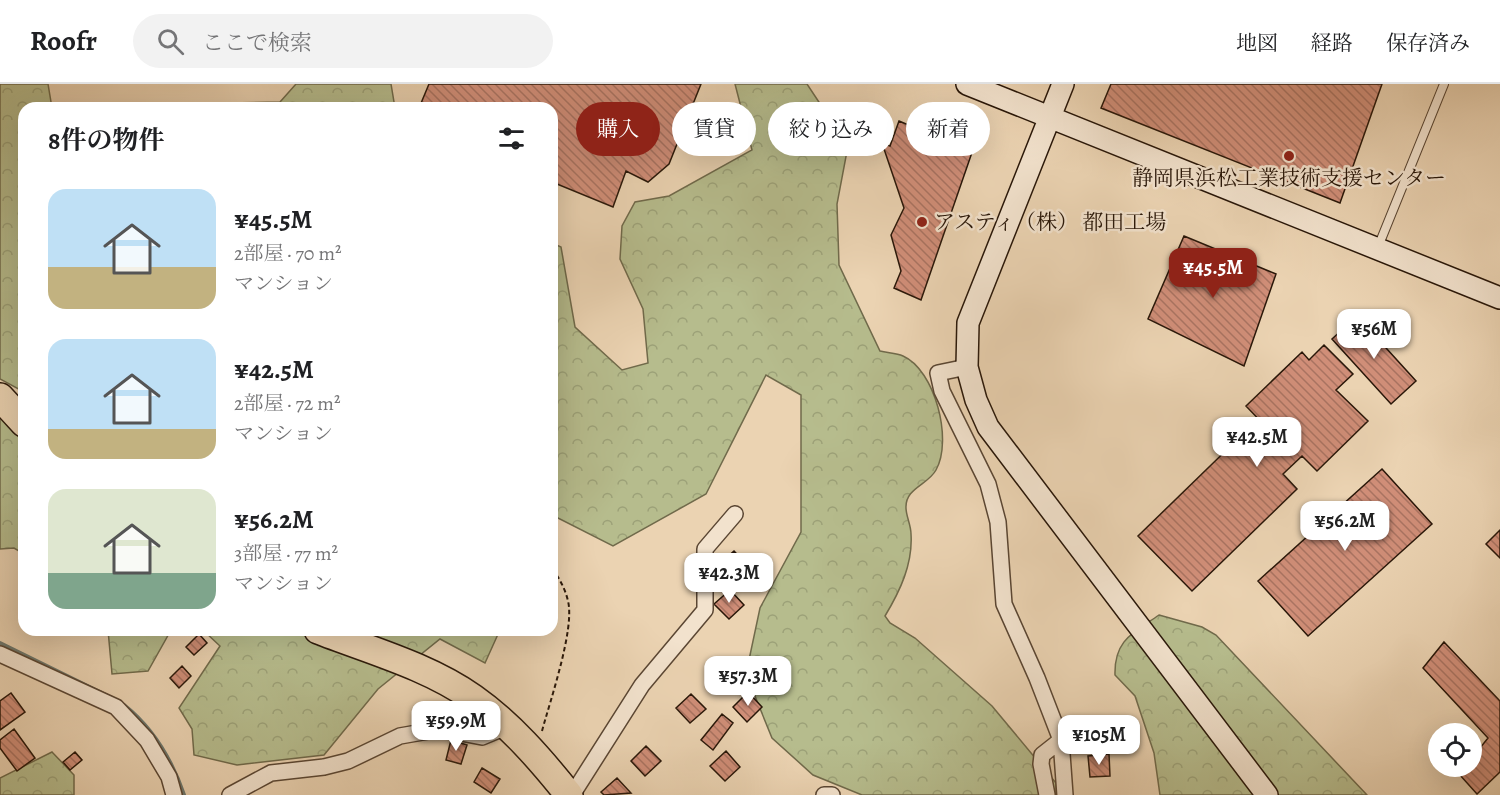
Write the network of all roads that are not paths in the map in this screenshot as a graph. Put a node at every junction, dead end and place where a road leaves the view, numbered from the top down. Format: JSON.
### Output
{"nodes":[{"id":1,"x":967,"y":84,"type":"edge"},
{"id":2,"x":1063,"y":84,"type":"edge"},
{"id":3,"x":1444,"y":84,"type":"edge"},
{"id":4,"x":1049,"y":117,"type":"junction"},
{"id":5,"x":1378,"y":249,"type":"junction"},
{"id":6,"x":1500,"y":298,"type":"edge"},
{"id":7,"x":967,"y":367,"type":"junction"},
{"id":8,"x":0,"y":397,"type":"edge"},
{"id":9,"x":18,"y":416,"type":"edge"},
{"id":10,"x":735,"y":514,"type":"dead end"},
{"id":11,"x":333,"y":636,"type":"edge"},
{"id":12,"x":0,"y":654,"type":"edge"},
{"id":13,"x":506,"y":727,"type":"junction"},
{"id":14,"x":1061,"y":740,"type":"junction"},
{"id":15,"x":174,"y":795,"type":"edge"},
{"id":16,"x":230,"y":795,"type":"edge"},
{"id":17,"x":571,"y":795,"type":"edge"},
{"id":18,"x":824,"y":795,"type":"edge"},
{"id":19,"x":832,"y":795,"type":"edge"},
{"id":20,"x":1047,"y":795,"type":"edge"},
{"id":21,"x":1065,"y":795,"type":"edge"},
{"id":22,"x":1267,"y":795,"type":"edge"}],
"edges":[{"from":1,"to":4,"type":"street"},
{"from":2,"to":4,"type":"street"},
{"from":3,"to":5,"type":"lane"},
{"from":4,"to":5,"type":"street"},
{"from":4,"to":7,"type":"street"},
{"from":5,"to":6,"type":"street"},
{"from":7,"to":14,"type":"street"},
{"from":7,"to":22,"type":"street"},
{"from":8,"to":9,"type":"highway"},
{"from":10,"to":17,"type":"street"},
{"from":11,"to":13,"type":"highway"},
{"from":12,"to":15,"type":"street"},
{"from":13,"to":16,"type":"street"},
{"from":13,"to":17,"type":"highway"},
{"from":14,"to":20,"type":"street"},
{"from":14,"to":21,"type":"street"},
{"from":18,"to":19,"type":"street"}]}
